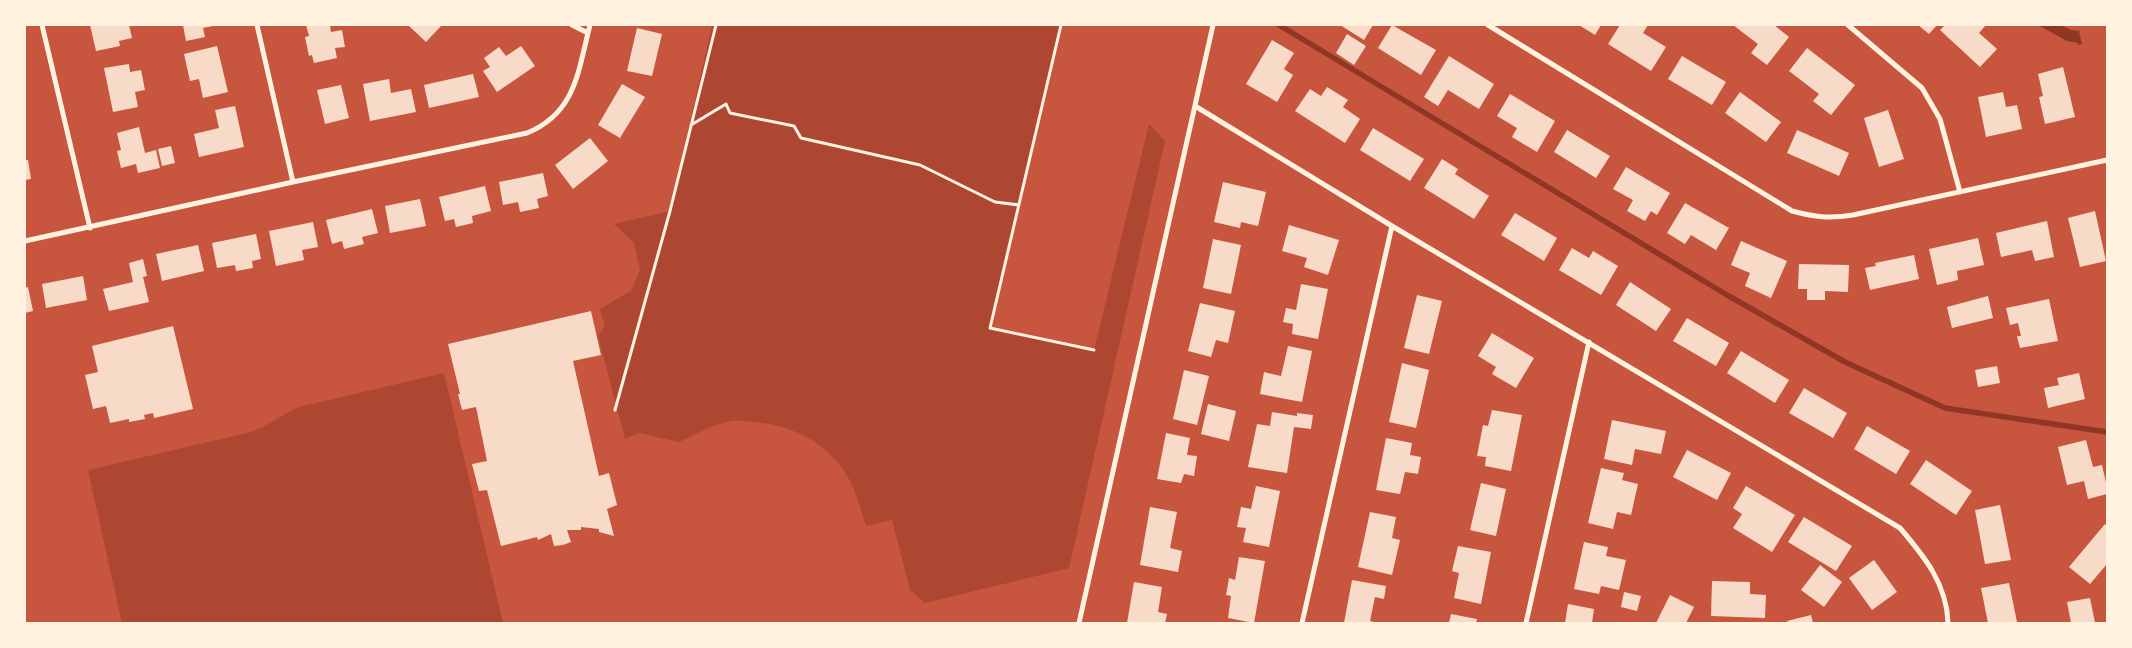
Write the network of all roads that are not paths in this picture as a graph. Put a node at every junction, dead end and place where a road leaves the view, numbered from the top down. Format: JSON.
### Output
{"nodes":[{"id":1,"x":42,"y":25,"type":"edge"},
{"id":2,"x":257,"y":25,"type":"edge"},
{"id":3,"x":572,"y":25,"type":"edge"},
{"id":4,"x":590,"y":25,"type":"edge"},
{"id":5,"x":1213,"y":25,"type":"edge"},
{"id":6,"x":1488,"y":25,"type":"edge"},
{"id":7,"x":1848,"y":25,"type":"edge"},
{"id":8,"x":588,"y":33,"type":"junction"},
{"id":9,"x":1196,"y":106,"type":"junction"},
{"id":10,"x":2107,"y":160,"type":"edge"},
{"id":11,"x":292,"y":182,"type":"junction"},
{"id":12,"x":1960,"y":192,"type":"junction"},
{"id":13,"x":1392,"y":226,"type":"junction"},
{"id":14,"x":90,"y":228,"type":"junction"},
{"id":15,"x":25,"y":241,"type":"edge"},
{"id":16,"x":1589,"y":342,"type":"junction"},
{"id":17,"x":1078,"y":623,"type":"edge"},
{"id":18,"x":1302,"y":623,"type":"edge"},
{"id":19,"x":1526,"y":623,"type":"edge"},
{"id":20,"x":1948,"y":623,"type":"edge"}],
"edges":[{"from":1,"to":14,"type":"street"},
{"from":2,"to":11,"type":"street"},
{"from":3,"to":8,"type":"street"},
{"from":4,"to":8,"type":"street"},
{"from":5,"to":9,"type":"street"},
{"from":6,"to":12,"type":"street"},
{"from":7,"to":12,"type":"street"},
{"from":8,"to":11,"type":"street"},
{"from":9,"to":13,"type":"street"},
{"from":9,"to":17,"type":"street"},
{"from":10,"to":12,"type":"street"},
{"from":11,"to":14,"type":"street"},
{"from":13,"to":16,"type":"street"},
{"from":13,"to":18,"type":"street"},
{"from":14,"to":15,"type":"street"},
{"from":16,"to":19,"type":"street"},
{"from":16,"to":20,"type":"street"}]}
